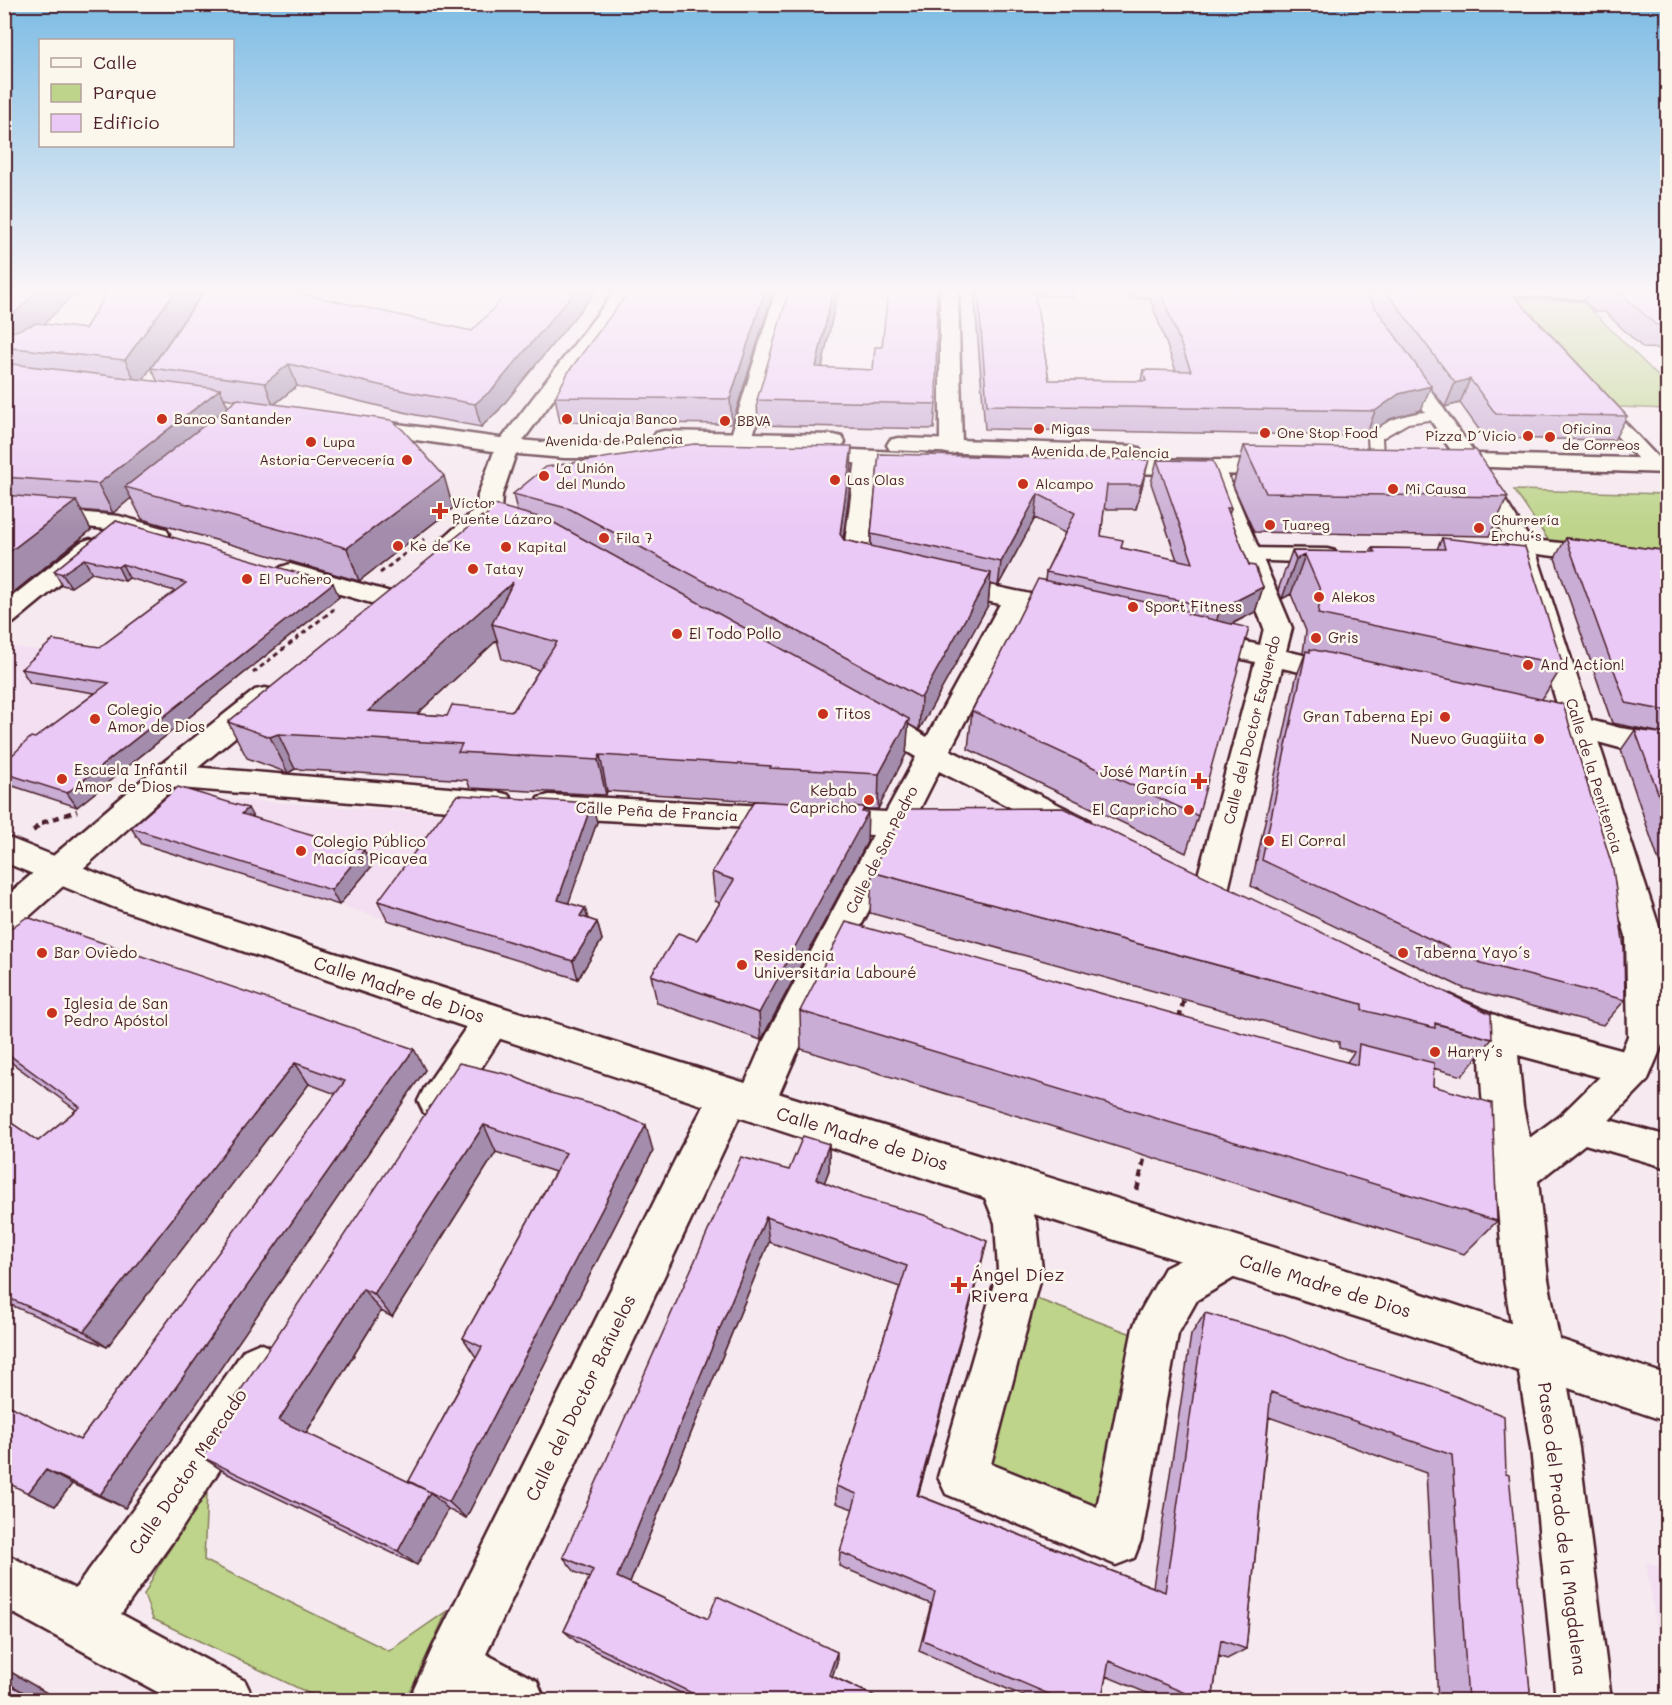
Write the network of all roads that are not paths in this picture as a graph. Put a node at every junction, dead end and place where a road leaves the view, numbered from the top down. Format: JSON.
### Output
{"nodes":[{"id":1,"x":565,"y":370,"type":"edge"},
{"id":2,"x":762,"y":370,"type":"edge"},
{"id":3,"x":950,"y":370,"type":"edge"},
{"id":4,"x":1406,"y":370,"type":"edge"},
{"id":5,"x":1580,"y":385,"type":"edge"},
{"id":6,"x":1437,"y":415,"type":"junction"},
{"id":7,"x":339,"y":423,"type":"edge"},
{"id":8,"x":741,"y":439,"type":"junction"},
{"id":9,"x":507,"y":446,"type":"junction"},
{"id":10,"x":951,"y":447,"type":"junction"},
{"id":11,"x":867,"y":459,"type":"junction"},
{"id":12,"x":1388,"y":460,"type":"joint"},
{"id":13,"x":1352,"y":462,"type":"edge"},
{"id":14,"x":1470,"y":462,"type":"junction"},
{"id":15,"x":1420,"y":464,"type":"edge"},
{"id":16,"x":1661,"y":466,"type":"edge"},
{"id":17,"x":1213,"y":467,"type":"junction"},
{"id":18,"x":145,"y":502,"type":"edge"},
{"id":19,"x":4,"y":512,"type":"edge"},
{"id":20,"x":120,"y":523,"type":"junction"},
{"id":21,"x":477,"y":523,"type":"junction"},
{"id":22,"x":509,"y":530,"type":"edge"},
{"id":23,"x":175,"y":539,"type":"edge"},
{"id":24,"x":1517,"y":554,"type":"junction"},
{"id":25,"x":1249,"y":555,"type":"junction"},
{"id":26,"x":1353,"y":556,"type":"edge"},
{"id":27,"x":431,"y":561,"type":"edge"},
{"id":28,"x":1667,"y":562,"type":"edge"},
{"id":29,"x":265,"y":564,"type":"edge"},
{"id":30,"x":1016,"y":599,"type":"junction"},
{"id":31,"x":4,"y":617,"type":"edge"},
{"id":32,"x":1097,"y":617,"type":"edge"},
{"id":33,"x":360,"y":619,"type":"edge"},
{"id":34,"x":1179,"y":636,"type":"edge"},
{"id":35,"x":1272,"y":657,"type":"junction"},
{"id":36,"x":1363,"y":677,"type":"edge"},
{"id":37,"x":285,"y":680,"type":"edge"},
{"id":38,"x":850,"y":706,"type":"edge"},
{"id":39,"x":1522,"y":714,"type":"edge"},
{"id":40,"x":1580,"y":726,"type":"junction"},
{"id":41,"x":1668,"y":745,"type":"edge"},
{"id":42,"x":933,"y":753,"type":"junction"},
{"id":43,"x":167,"y":776,"type":"junction"},
{"id":44,"x":895,"y":824,"type":"junction"},
{"id":45,"x":1106,"y":842,"type":"edge"},
{"id":46,"x":4,"y":848,"type":"edge"},
{"id":47,"x":59,"y":871,"type":"junction"},
{"id":48,"x":1212,"y":895,"type":"edge"},
{"id":49,"x":4,"y":918,"type":"edge"},
{"id":50,"x":841,"y":929,"type":"junction"},
{"id":51,"x":875,"y":938,"type":"edge"},
{"id":52,"x":1656,"y":938,"type":"edge"},
{"id":53,"x":1427,"y":1000,"type":"edge"},
{"id":54,"x":492,"y":1020,"type":"junction"},
{"id":55,"x":1497,"y":1033,"type":"junction"},
{"id":56,"x":1634,"y":1069,"type":"junction"},
{"id":57,"x":742,"y":1101,"type":"junction"},
{"id":58,"x":1576,"y":1126,"type":"junction"},
{"id":59,"x":419,"y":1130,"type":"edge"},
{"id":60,"x":1668,"y":1152,"type":"edge"},
{"id":61,"x":1516,"y":1173,"type":"junction"},
{"id":62,"x":999,"y":1183,"type":"junction"},
{"id":63,"x":1230,"y":1256,"type":"junction"},
{"id":64,"x":279,"y":1338,"type":"edge"},
{"id":65,"x":1540,"y":1358,"type":"junction"},
{"id":66,"x":1668,"y":1399,"type":"edge"},
{"id":67,"x":4,"y":1579,"type":"edge"},
{"id":68,"x":83,"y":1623,"type":"junction"},
{"id":69,"x":444,"y":1683,"type":"edge"},
{"id":70,"x":226,"y":1701,"type":"edge"},
{"id":71,"x":518,"y":1701,"type":"edge"},
{"id":72,"x":1584,"y":1701,"type":"edge"}],
"edges":[{"from":1,"to":9,"type":"street"},
{"from":2,"to":8,"type":"street"},
{"from":3,"to":10,"type":"street"},
{"from":4,"to":6,"type":"street","name":"Calle de la Penitencia"},
{"from":5,"to":16,"type":"street"},
{"from":6,"to":12,"type":"lane"},
{"from":6,"to":14,"type":"street","name":"Calle de la Penitencia"},
{"from":7,"to":9,"type":"street"},
{"from":8,"to":9,"type":"street","name":"Avenida de Palencia"},
{"from":8,"to":10,"type":"street","name":"Avenida de Palencia"},
{"from":9,"to":11,"type":"street","name":"Avenida de Palencia"},
{"from":9,"to":21,"type":"street"},
{"from":10,"to":17,"type":"street","name":"Avenida de Palencia"},
{"from":11,"to":17,"type":"street","name":"Avenida de Palencia"},
{"from":11,"to":30,"type":"street"},
{"from":12,"to":13,"type":"street"},
{"from":14,"to":15,"type":"street"},
{"from":14,"to":16,"type":"street"},
{"from":14,"to":24,"type":"street","name":"Calle de la Penitencia"},
{"from":17,"to":25,"type":"street","name":"Calle del Doctor Esquerdo"},
{"from":18,"to":20,"type":"street"},
{"from":19,"to":20,"type":"street"},
{"from":20,"to":23,"type":"street"},
{"from":20,"to":31,"type":"street"},
{"from":21,"to":22,"type":"street"},
{"from":21,"to":27,"type":"street"},
{"from":24,"to":28,"type":"street"},
{"from":24,"to":40,"type":"street","name":"Calle de la Penitencia"},
{"from":25,"to":26,"type":"street"},
{"from":25,"to":35,"type":"street","name":"Calle del Doctor Esquerdo"},
{"from":29,"to":33,"type":"street"},
{"from":30,"to":32,"type":"street"},
{"from":30,"to":42,"type":"street","name":"Calle de San Pedro"},
{"from":34,"to":35,"type":"street"},
{"from":35,"to":36,"type":"street"},
{"from":35,"to":48,"type":"street","name":"Calle del Doctor Esquerdo"},
{"from":37,"to":43,"type":"street"},
{"from":38,"to":42,"type":"street"},
{"from":39,"to":40,"type":"street"},
{"from":40,"to":41,"type":"street"},
{"from":40,"to":52,"type":"street","name":"Calle de la Penitencia"},
{"from":42,"to":44,"type":"street","name":"Calle de San Pedro"},
{"from":42,"to":45,"type":"street"},
{"from":43,"to":44,"type":"street","name":"Calle Peña de Francia"},
{"from":43,"to":47,"type":"street"},
{"from":44,"to":50,"type":"street","name":"Calle de San Pedro"},
{"from":46,"to":47,"type":"street","name":"Calle Madre de Dios"},
{"from":47,"to":49,"type":"street"},
{"from":47,"to":54,"type":"street","name":"Calle Madre de Dios"},
{"from":50,"to":51,"type":"street"},
{"from":50,"to":57,"type":"street","name":"Calle de San Pedro"},
{"from":52,"to":56,"type":"street","name":"Calle de la Penitencia"},
{"from":53,"to":55,"type":"street"},
{"from":54,"to":57,"type":"street","name":"Calle Madre de Dios"},
{"from":54,"to":59,"type":"street"},
{"from":55,"to":56,"type":"street"},
{"from":55,"to":61,"type":"street","name":"Paseo del Prado de la Magdalena"},
{"from":56,"to":58,"type":"street"},
{"from":57,"to":62,"type":"street","name":"Calle Madre de Dios"},
{"from":57,"to":69,"type":"street","name":"Calle del Doctor Bañuelos"},
{"from":58,"to":60,"type":"street"},
{"from":58,"to":61,"type":"street"},
{"from":61,"to":65,"type":"street","name":"Paseo del Prado de la Magdalena"},
{"from":62,"to":63,"type":"street","name":"Calle Madre de Dios"},
{"from":62,"to":63,"type":"street"},
{"from":63,"to":65,"type":"street","name":"Calle Madre de Dios"},
{"from":64,"to":68,"type":"street","name":"Calle Doctor Mercado"},
{"from":65,"to":66,"type":"street","name":"Calle Madre de Dios"},
{"from":65,"to":72,"type":"street","name":"Paseo del Prado de la Magdalena"},
{"from":67,"to":68,"type":"street"},
{"from":68,"to":70,"type":"street"},
{"from":69,"to":71,"type":"street"}]}
